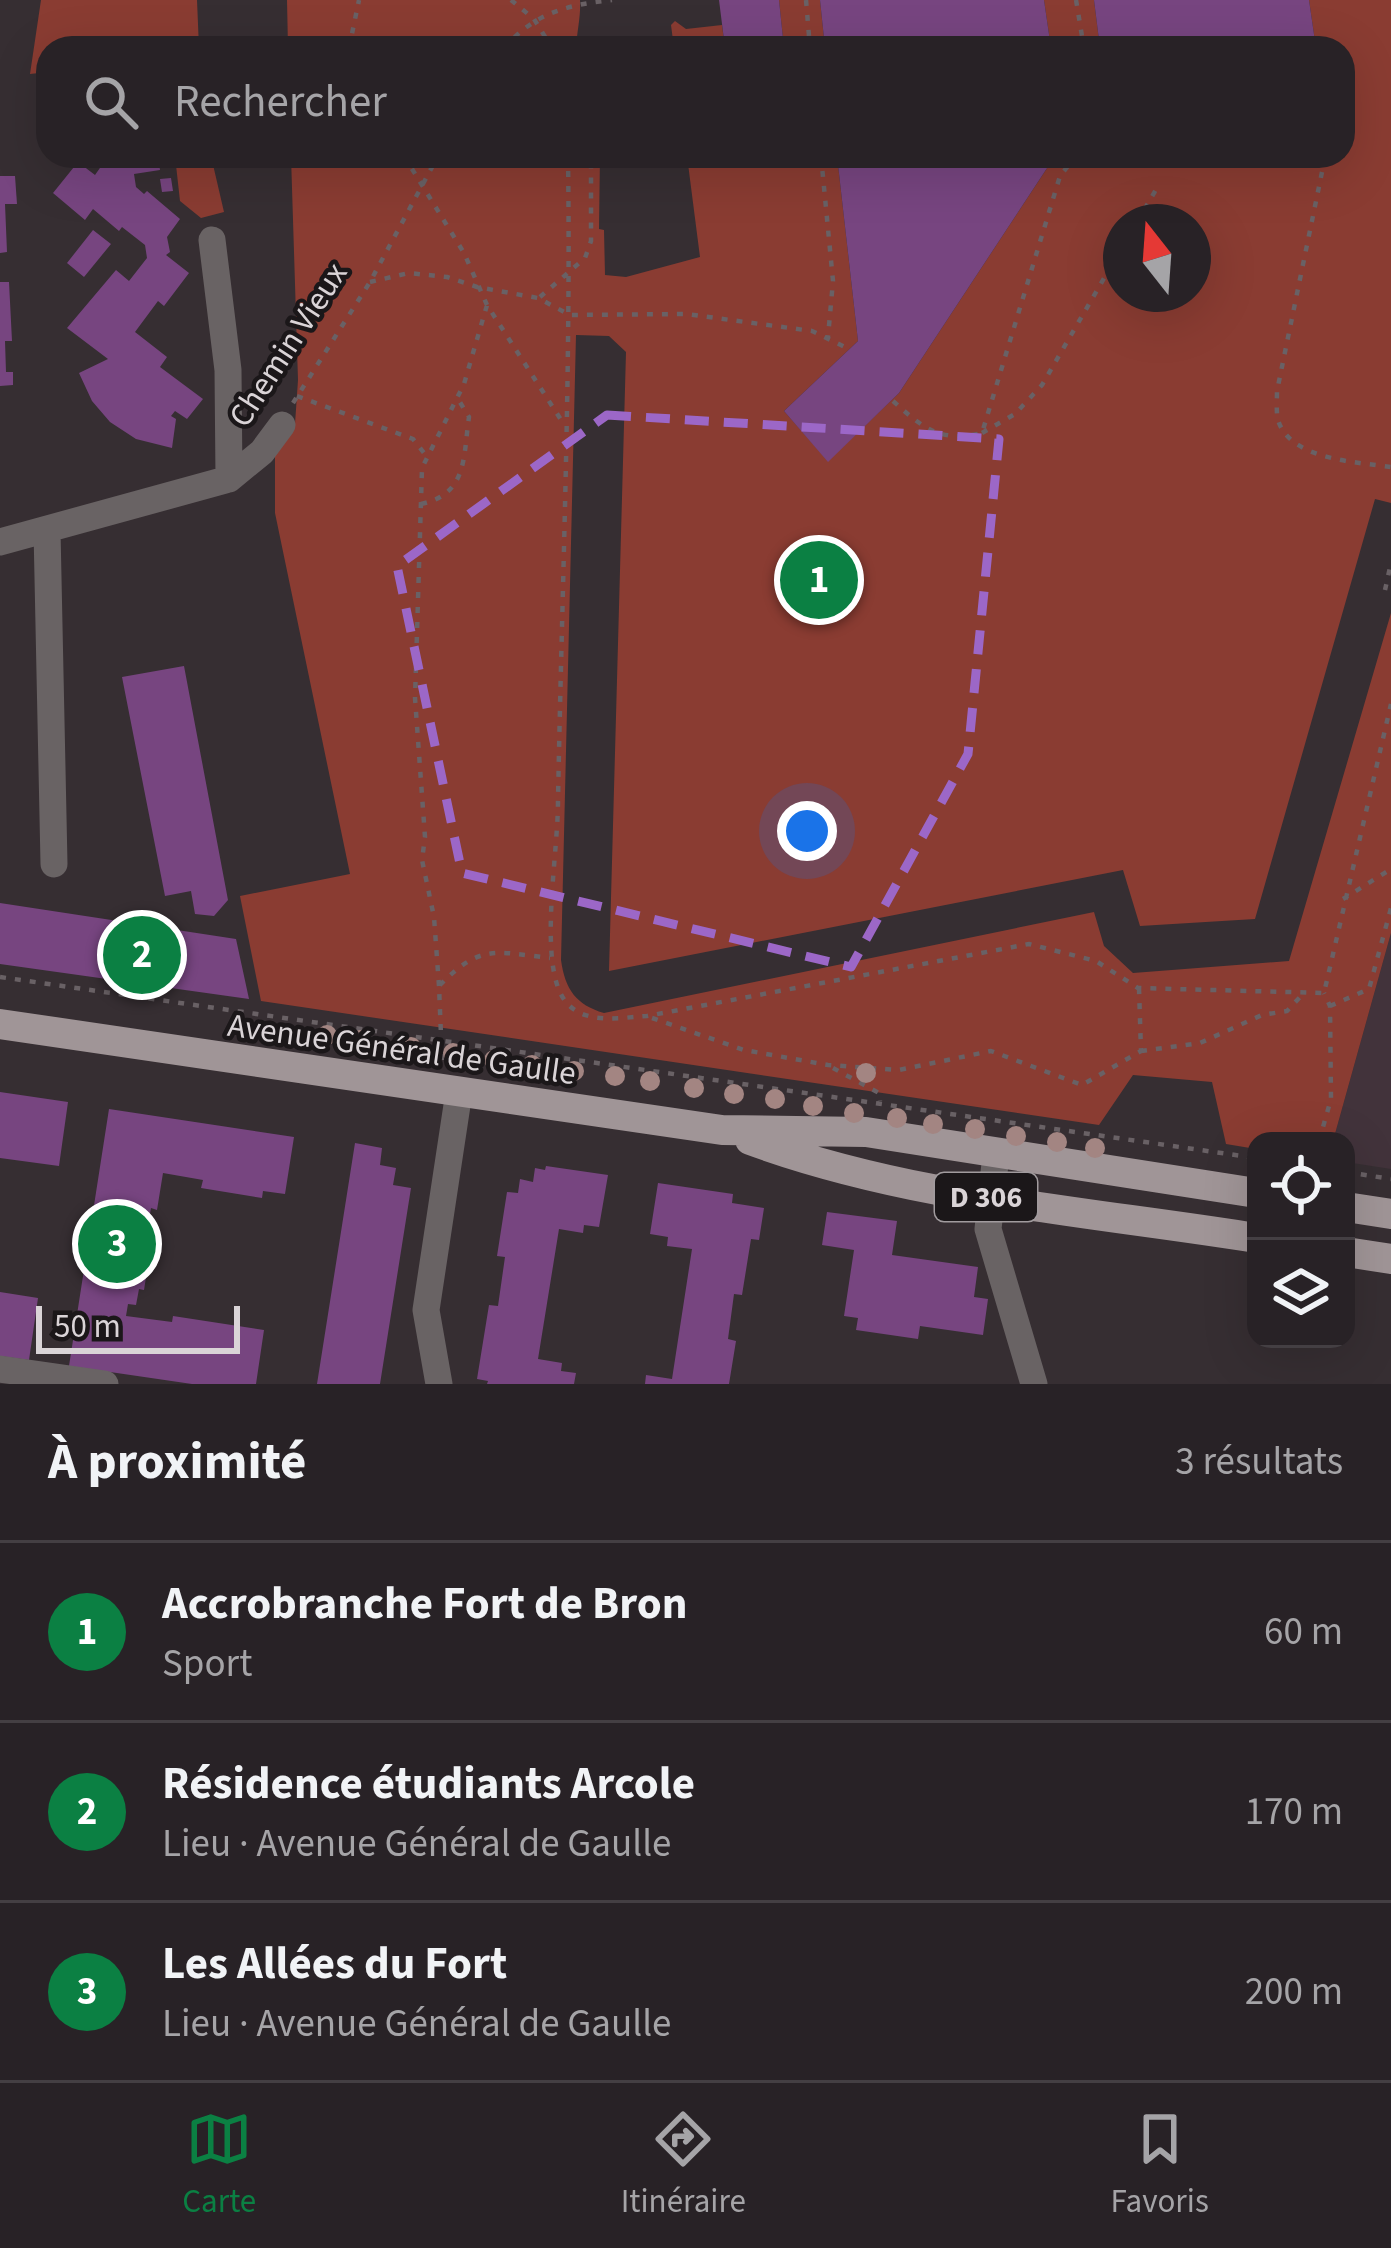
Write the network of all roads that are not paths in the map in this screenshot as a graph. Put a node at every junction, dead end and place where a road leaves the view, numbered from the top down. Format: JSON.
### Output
{"nodes":[{"id":1,"x":212,"y":240,"type":"dead end"},
{"id":2,"x":282,"y":424,"type":"road end"},
{"id":3,"x":229,"y":479,"type":"junction"},
{"id":4,"x":47,"y":530,"type":"junction"},
{"id":5,"x":0,"y":542,"type":"edge"},
{"id":6,"x":54,"y":864,"type":"dead end"},
{"id":7,"x":0,"y":1024,"type":"edge"},
{"id":8,"x":459,"y":1092,"type":"junction"},
{"id":9,"x":722,"y":1130,"type":"junction"},
{"id":10,"x":996,"y":1154,"type":"junction"},
{"id":11,"x":1247,"y":1192,"type":"edge"},
{"id":12,"x":992,"y":1198,"type":"junction"},
{"id":13,"x":1355,"y":1208,"type":"edge"},
{"id":14,"x":1391,"y":1214,"type":"edge"},
{"id":15,"x":1247,"y":1237,"type":"edge"},
{"id":16,"x":1355,"y":1253,"type":"edge"},
{"id":17,"x":1391,"y":1259,"type":"edge"},
{"id":18,"x":0,"y":1369,"type":"edge"},
{"id":19,"x":106,"y":1384,"type":"edge"},
{"id":20,"x":439,"y":1384,"type":"edge"},
{"id":21,"x":1034,"y":1384,"type":"edge"}],
"edges":[{"from":1,"to":3,"type":"street"},
{"from":2,"to":3,"type":"street","name":"Chemin Vieux"},
{"from":3,"to":4,"type":"street","name":"Chemin Vieux"},
{"from":4,"to":5,"type":"street","name":"Chemin Vieux"},
{"from":4,"to":6,"type":"street"},
{"from":7,"to":8,"type":"main road","name":"Avenue Général de Gaulle","number":"D 306"},
{"from":8,"to":9,"type":"main road","name":"Avenue Général de Gaulle","number":"D 306"},
{"from":8,"to":20,"type":"street"},
{"from":9,"to":10,"type":"main road","name":"Avenue Général de Gaulle","number":"D 306"},
{"from":9,"to":12,"type":"main road","name":"Avenue Général de Gaulle","number":"D 306"},
{"from":10,"to":11,"type":"main road","name":"Avenue Général de Gaulle","number":"D 306"},
{"from":10,"to":12,"type":"street"},
{"from":12,"to":15,"type":"main road","name":"Avenue Général de Gaulle","number":"D 306"},
{"from":12,"to":21,"type":"street"},
{"from":13,"to":14,"type":"main road"},
{"from":16,"to":17,"type":"main road"},
{"from":18,"to":19,"type":"street"}]}
